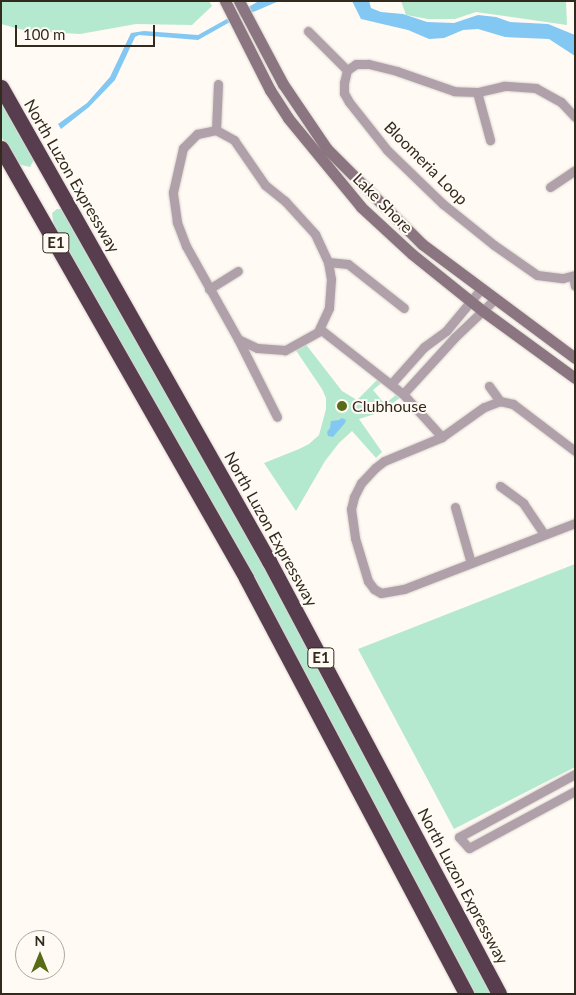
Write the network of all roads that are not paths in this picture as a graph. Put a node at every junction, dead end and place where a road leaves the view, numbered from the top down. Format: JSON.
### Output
{"nodes":[{"id":1,"x":225,"y":1,"type":"edge"},
{"id":2,"x":241,"y":4,"type":"edge"},
{"id":3,"x":308,"y":31,"type":"dead end"},
{"id":4,"x":346,"y":70,"type":"junction"},
{"id":5,"x":218,"y":84,"type":"dead end"},
{"id":6,"x":1,"y":87,"type":"edge"},
{"id":7,"x":477,"y":92,"type":"junction"},
{"id":8,"x":575,"y":117,"type":"edge"},
{"id":9,"x":216,"y":130,"type":"junction"},
{"id":10,"x":490,"y":140,"type":"dead end"},
{"id":11,"x":1,"y":148,"type":"edge"},
{"id":12,"x":575,"y":170,"type":"edge"},
{"id":13,"x":550,"y":187,"type":"dead end"},
{"id":14,"x":328,"y":262,"type":"junction"},
{"id":15,"x":238,"y":270,"type":"dead end"},
{"id":16,"x":574,"y":276,"type":"edge"},
{"id":17,"x":575,"y":286,"type":"edge"},
{"id":18,"x":481,"y":288,"type":"junction"},
{"id":19,"x":209,"y":289,"type":"junction"},
{"id":20,"x":494,"y":300,"type":"junction"},
{"id":21,"x":472,"y":301,"type":"junction"},
{"id":22,"x":404,"y":308,"type":"dead end"},
{"id":23,"x":483,"y":311,"type":"junction"},
{"id":24,"x":320,"y":329,"type":"junction"},
{"id":25,"x":446,"y":330,"type":"junction"},
{"id":26,"x":454,"y":338,"type":"junction"},
{"id":27,"x":238,"y":339,"type":"junction"},
{"id":28,"x":575,"y":358,"type":"edge"},
{"id":29,"x":575,"y":378,"type":"edge"},
{"id":30,"x":391,"y":384,"type":"junction"},
{"id":31,"x":489,"y":386,"type":"dead end"},
{"id":32,"x":403,"y":394,"type":"junction"},
{"id":33,"x":500,"y":401,"type":"junction"},
{"id":34,"x":277,"y":417,"type":"dead end"},
{"id":35,"x":442,"y":438,"type":"junction"},
{"id":36,"x":575,"y":450,"type":"edge"},
{"id":37,"x":500,"y":486,"type":"dead end"},
{"id":38,"x":455,"y":506,"type":"dead end"},
{"id":39,"x":575,"y":523,"type":"edge"},
{"id":40,"x":543,"y":533,"type":"junction"},
{"id":41,"x":471,"y":563,"type":"junction"},
{"id":42,"x":575,"y":774,"type":"edge"},
{"id":43,"x":575,"y":792,"type":"edge"},
{"id":44,"x":466,"y":994,"type":"edge"},
{"id":45,"x":499,"y":994,"type":"edge"}],
"edges":[{"from":1,"to":21,"type":"street","name":"Lake Shore"},
{"from":2,"to":18,"type":"street","name":"Lake Shore"},
{"from":3,"to":4,"type":"street"},
{"from":4,"to":7,"type":"street"},
{"from":4,"to":16,"type":"street","name":"Bloomeria Loop"},
{"from":5,"to":9,"type":"street"},
{"from":6,"to":45,"type":"highway","name":"North Luzon Expressway","number":"E1"},
{"from":7,"to":8,"type":"street"},
{"from":7,"to":10,"type":"street"},
{"from":9,"to":14,"type":"street"},
{"from":9,"to":19,"type":"street"},
{"from":11,"to":44,"type":"highway","number":"E1"},
{"from":12,"to":13,"type":"street"},
{"from":14,"to":22,"type":"street"},
{"from":14,"to":24,"type":"street"},
{"from":15,"to":19,"type":"street"},
{"from":16,"to":17,"type":"street"},
{"from":18,"to":20,"type":"street","name":"Lake Shore"},
{"from":18,"to":21,"type":"street"},
{"from":19,"to":27,"type":"street"},
{"from":20,"to":23,"type":"street"},
{"from":20,"to":28,"type":"street","name":"Lake Shore"},
{"from":21,"to":23,"type":"street","name":"Lake Shore"},
{"from":21,"to":25,"type":"street"},
{"from":23,"to":26,"type":"street"},
{"from":23,"to":29,"type":"street","name":"Lake Shore"},
{"from":24,"to":27,"type":"street"},
{"from":24,"to":30,"type":"street"},
{"from":25,"to":26,"type":"street"},
{"from":25,"to":30,"type":"street"},
{"from":26,"to":32,"type":"street"},
{"from":27,"to":34,"type":"street"},
{"from":30,"to":32,"type":"street"},
{"from":31,"to":33,"type":"street"},
{"from":32,"to":35,"type":"street"},
{"from":33,"to":35,"type":"street"},
{"from":33,"to":36,"type":"street"},
{"from":35,"to":41,"type":"street"},
{"from":37,"to":40,"type":"street"},
{"from":38,"to":41,"type":"street"},
{"from":39,"to":40,"type":"street"},
{"from":40,"to":41,"type":"street"},
{"from":42,"to":43,"type":"street"}]}
